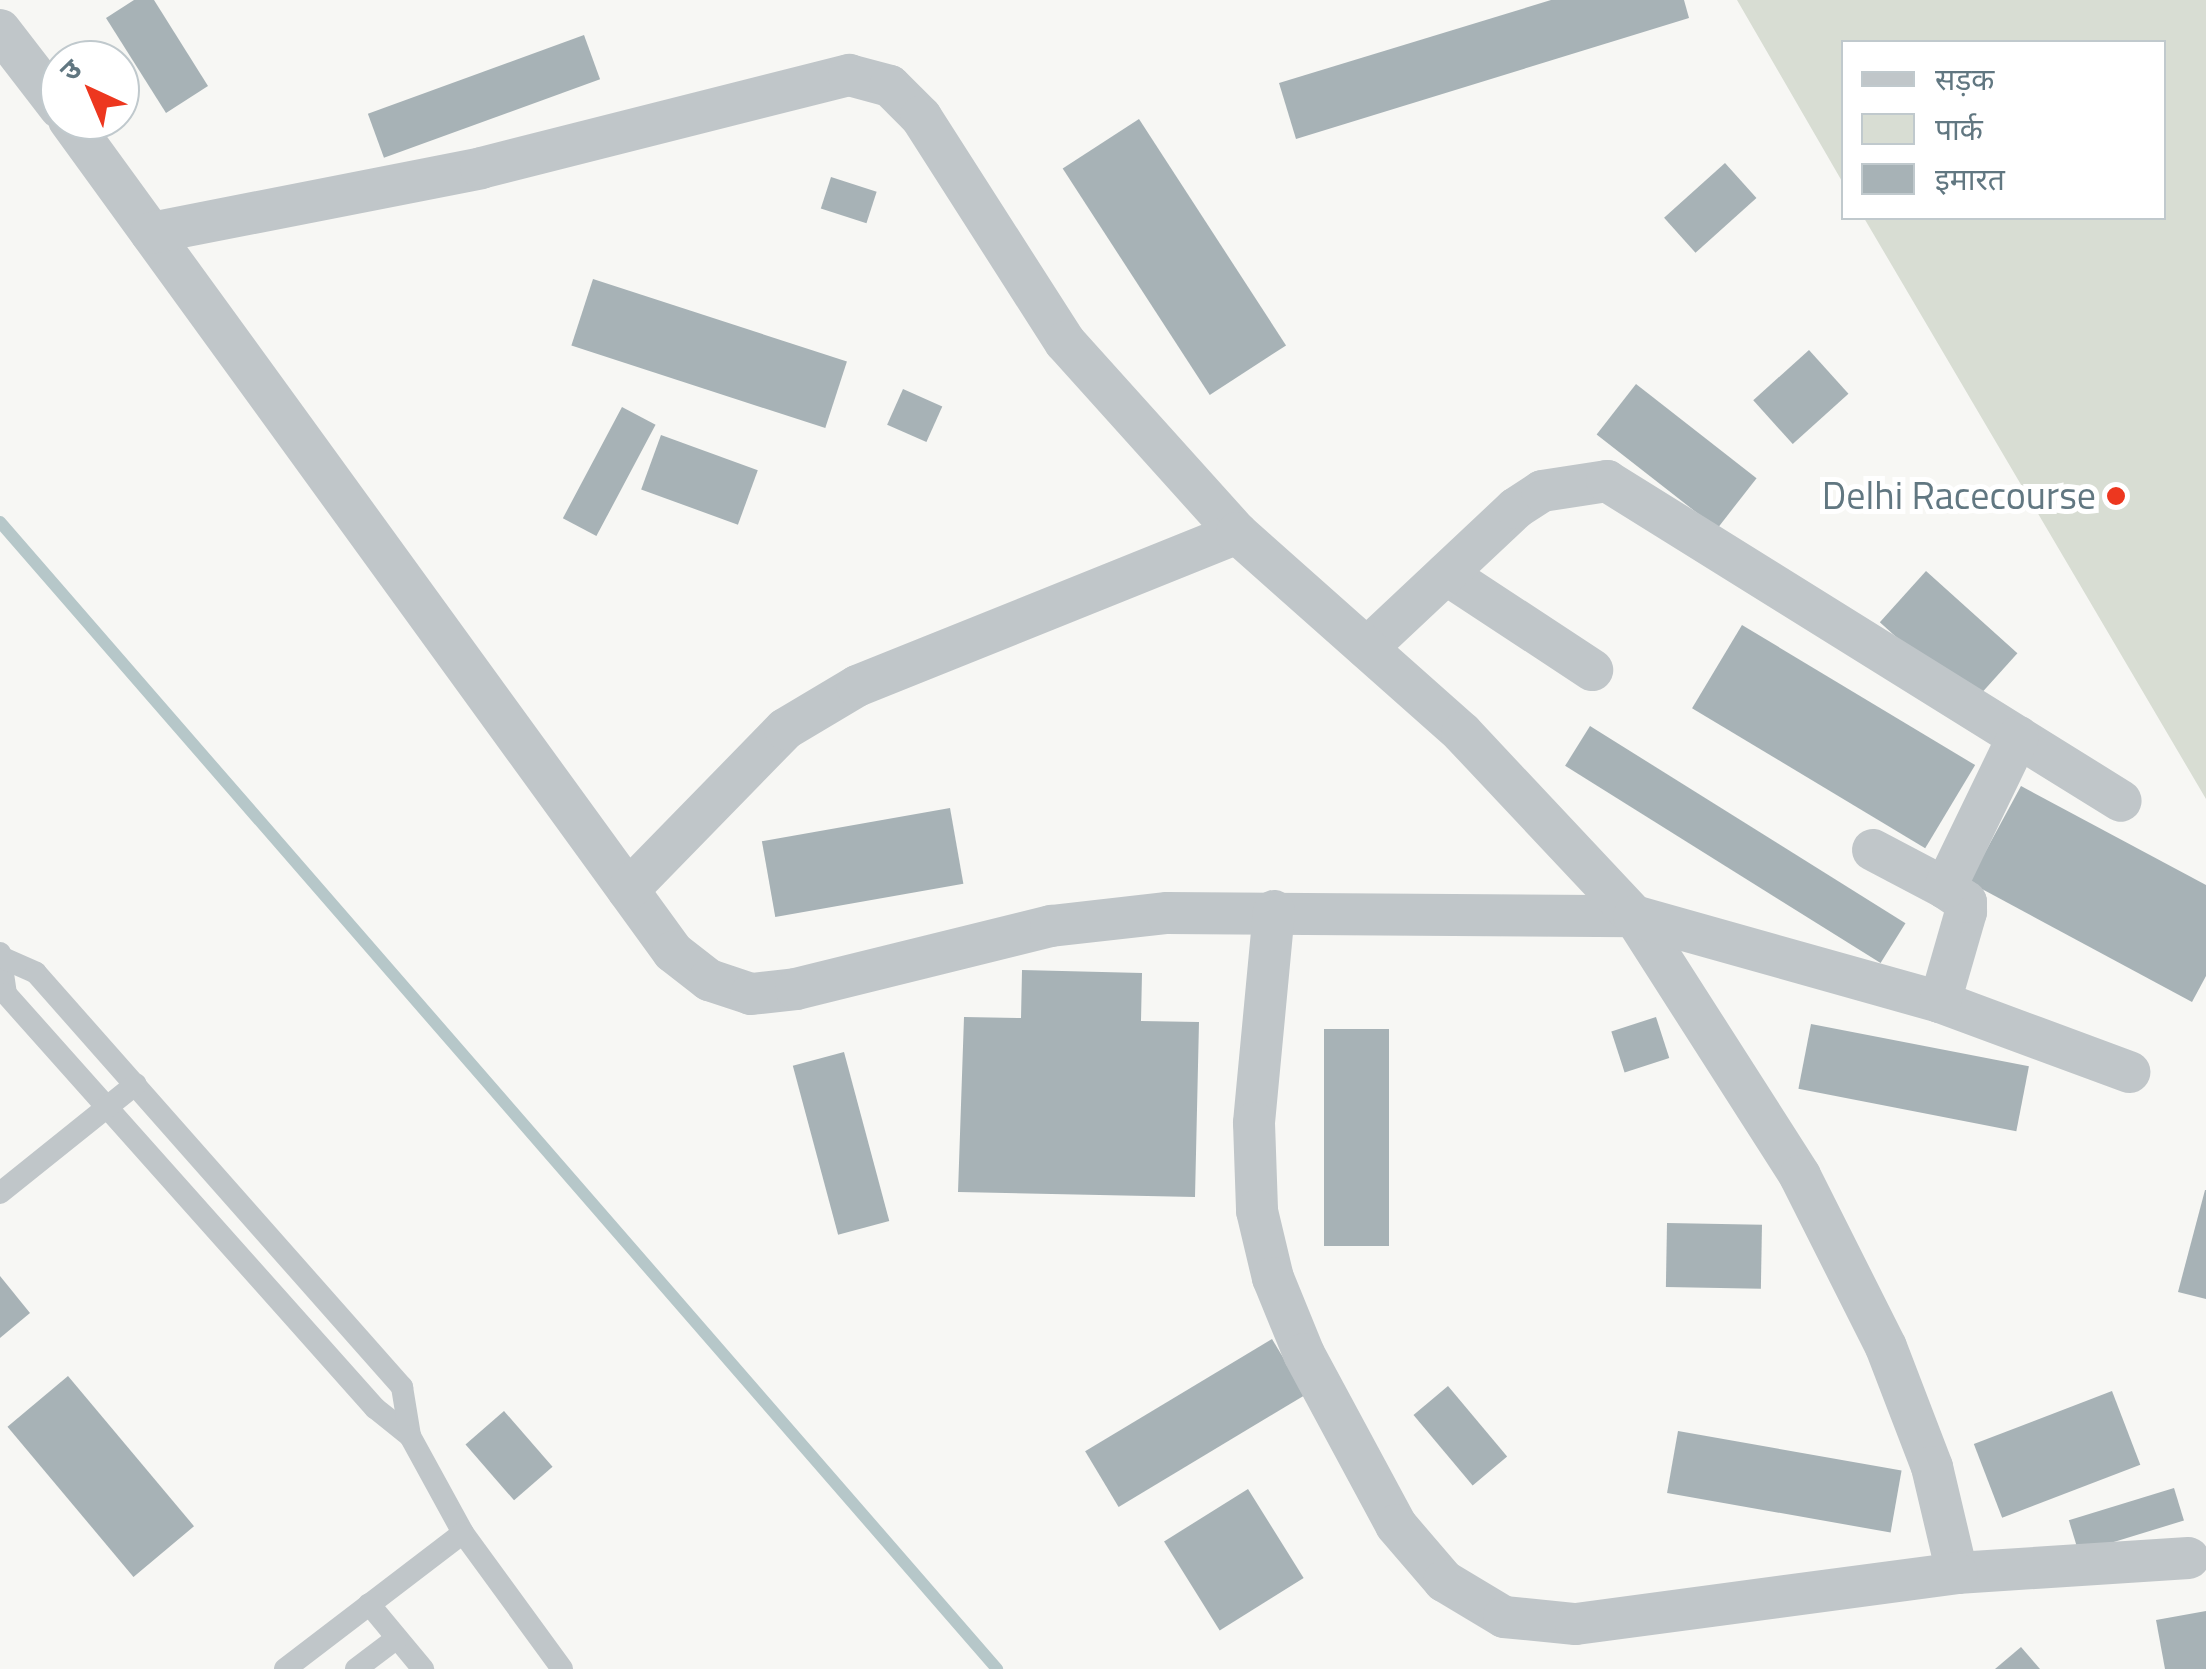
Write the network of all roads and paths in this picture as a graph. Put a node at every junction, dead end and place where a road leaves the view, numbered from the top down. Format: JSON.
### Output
{"nodes":[{"id":1,"x":0,"y":30,"type":"edge"},
{"id":2,"x":40,"y":82,"type":"edge"},
{"id":3,"x":82,"y":140,"type":"edge"},
{"id":4,"x":150,"y":234,"type":"junction"},
{"id":5,"x":1237,"y":533,"type":"junction"},
{"id":6,"x":1446,"y":574,"type":"junction"},
{"id":7,"x":1367,"y":648,"type":"junction"},
{"id":8,"x":1592,"y":670,"type":"dead end"},
{"id":9,"x":2018,"y":736,"type":"junction"},
{"id":10,"x":2120,"y":801,"type":"dead end"},
{"id":11,"x":1872,"y":850,"type":"dead end"},
{"id":12,"x":1946,"y":888,"type":"junction"},
{"id":13,"x":628,"y":890,"type":"junction"},
{"id":14,"x":1274,"y":910,"type":"junction"},
{"id":15,"x":1634,"y":916,"type":"junction"},
{"id":16,"x":2,"y":956,"type":"edge"},
{"id":17,"x":1940,"y":1002,"type":"junction"},
{"id":18,"x":2129,"y":1072,"type":"dead end"},
{"id":19,"x":136,"y":1084,"type":"junction"},
{"id":20,"x":106,"y":1108,"type":"junction"},
{"id":21,"x":0,"y":1193,"type":"edge"},
{"id":22,"x":410,"y":1436,"type":"junction"},
{"id":23,"x":463,"y":1533,"type":"junction"},
{"id":24,"x":2190,"y":1558,"type":"dead end"},
{"id":25,"x":1957,"y":1573,"type":"junction"},
{"id":26,"x":369,"y":1604,"type":"junction"},
{"id":27,"x":397,"y":1638,"type":"junction"},
{"id":28,"x":285,"y":1669,"type":"edge"},
{"id":29,"x":356,"y":1669,"type":"edge"},
{"id":30,"x":423,"y":1669,"type":"edge"},
{"id":31,"x":562,"y":1669,"type":"edge"}],
"edges":[{"from":1,"to":2,"type":"street"},
{"from":3,"to":4,"type":"street"},
{"from":4,"to":5,"type":"street"},
{"from":4,"to":13,"type":"street"},
{"from":5,"to":7,"type":"street"},
{"from":5,"to":13,"type":"street"},
{"from":6,"to":7,"type":"street"},
{"from":6,"to":8,"type":"street"},
{"from":6,"to":9,"type":"street"},
{"from":7,"to":15,"type":"street"},
{"from":9,"to":10,"type":"street"},
{"from":9,"to":12,"type":"street"},
{"from":11,"to":12,"type":"street"},
{"from":12,"to":17,"type":"street"},
{"from":13,"to":14,"type":"street"},
{"from":14,"to":15,"type":"street"},
{"from":14,"to":25,"type":"street"},
{"from":15,"to":17,"type":"street"},
{"from":15,"to":25,"type":"street"},
{"from":16,"to":19,"type":"lane"},
{"from":16,"to":20,"type":"lane"},
{"from":17,"to":18,"type":"street"},
{"from":19,"to":20,"type":"lane"},
{"from":19,"to":22,"type":"lane"},
{"from":20,"to":21,"type":"lane"},
{"from":20,"to":22,"type":"lane"},
{"from":22,"to":23,"type":"lane"},
{"from":23,"to":26,"type":"lane"},
{"from":23,"to":31,"type":"lane"},
{"from":24,"to":25,"type":"street"},
{"from":26,"to":27,"type":"lane"},
{"from":26,"to":28,"type":"lane"},
{"from":27,"to":29,"type":"lane"},
{"from":27,"to":30,"type":"lane"}]}
